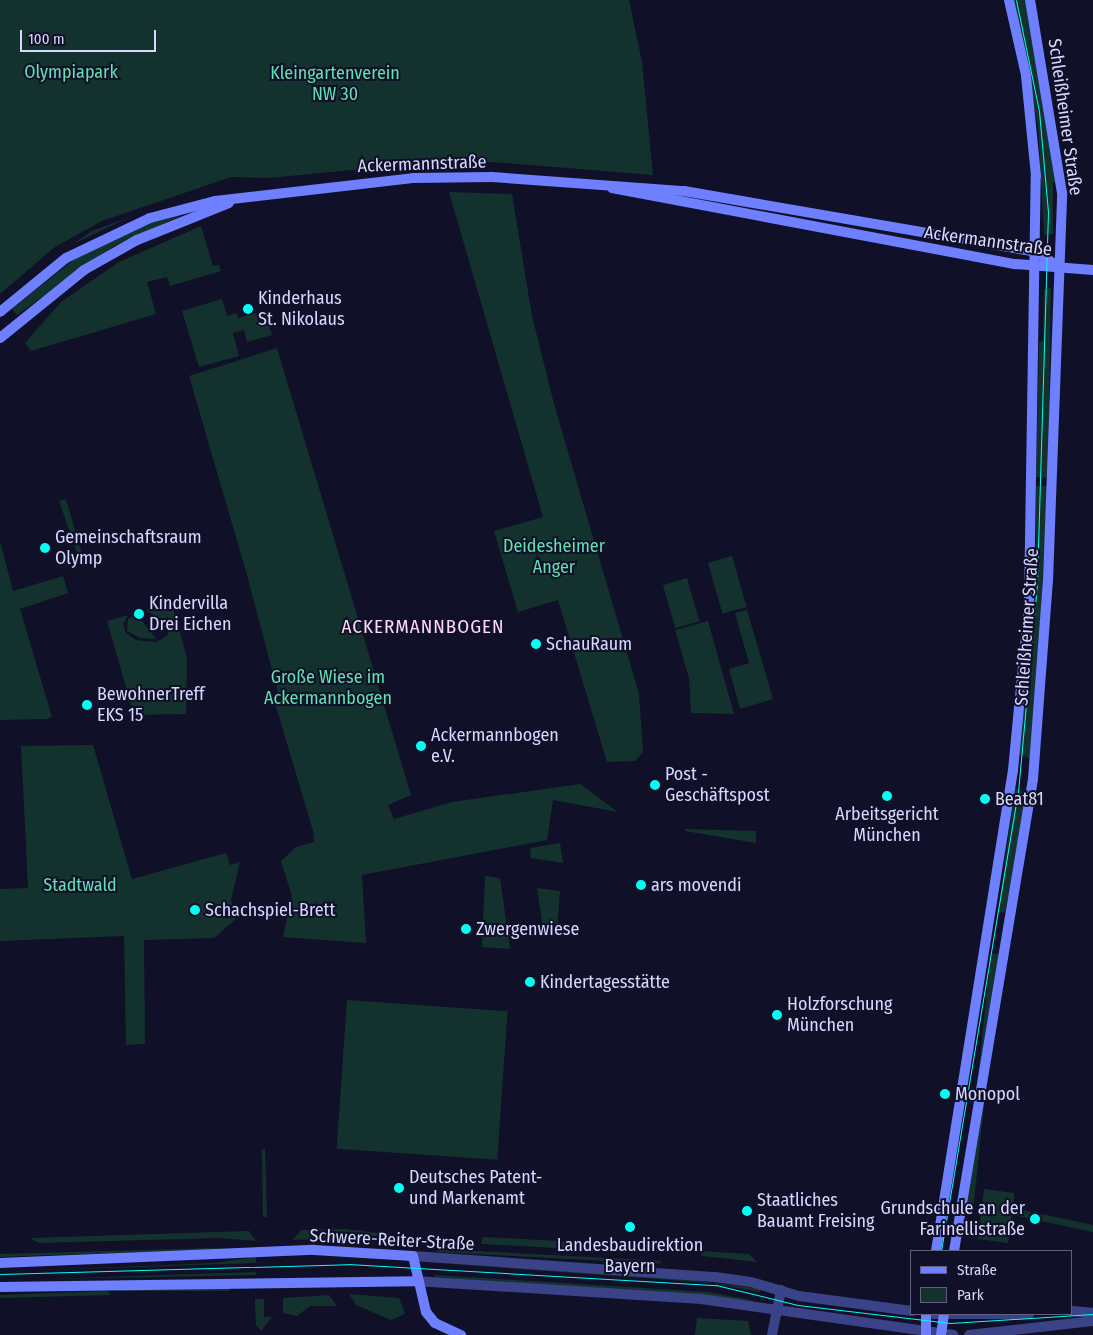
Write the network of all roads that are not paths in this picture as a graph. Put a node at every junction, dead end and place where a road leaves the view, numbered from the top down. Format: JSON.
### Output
{"nodes":[{"id":1,"x":1009,"y":0,"type":"edge"},
{"id":2,"x":1030,"y":0,"type":"edge"},
{"id":3,"x":604,"y":185,"type":"junction"},
{"id":4,"x":242,"y":199,"type":"junction"},
{"id":5,"x":1036,"y":252,"type":"junction"},
{"id":6,"x":1035,"y":266,"type":"junction"},
{"id":7,"x":1059,"y":267,"type":"junction"},
{"id":8,"x":1093,"y":270,"type":"edge"},
{"id":9,"x":0,"y":312,"type":"edge"},
{"id":10,"x":0,"y":338,"type":"edge"},
{"id":11,"x":936,"y":1250,"type":"edge"},
{"id":12,"x":954,"y":1250,"type":"edge"},
{"id":13,"x":413,"y":1256,"type":"junction"},
{"id":14,"x":0,"y":1262,"type":"edge"},
{"id":15,"x":415,"y":1281,"type":"junction"},
{"id":16,"x":0,"y":1287,"type":"edge"},
{"id":17,"x":781,"y":1290,"type":"junction"},
{"id":18,"x":777,"y":1309,"type":"junction"},
{"id":19,"x":910,"y":1311,"type":"edge"},
{"id":20,"x":1073,"y":1311,"type":"edge"},
{"id":21,"x":1093,"y":1313,"type":"edge"},
{"id":22,"x":926,"y":1315,"type":"edge"},
{"id":23,"x":944,"y":1315,"type":"edge"},
{"id":24,"x":1093,"y":1321,"type":"edge"},
{"id":25,"x":926,"y":1333,"type":"edge"},
{"id":26,"x":941,"y":1334,"type":"edge"},
{"id":27,"x":461,"y":1335,"type":"edge"},
{"id":28,"x":772,"y":1335,"type":"edge"},
{"id":29,"x":953,"y":1335,"type":"edge"},
{"id":30,"x":969,"y":1335,"type":"edge"}],
"edges":[{"from":1,"to":5,"type":"main road","name":"Schleißheimer Straße"},
{"from":2,"to":7,"type":"main road","name":"Schleißheimer Straße"},
{"from":3,"to":4,"type":"main road","name":"Ackermannstraße"},
{"from":3,"to":5,"type":"main road","name":"Ackermannstraße"},
{"from":3,"to":6,"type":"main road","name":"Ackermannstraße"},
{"from":4,"to":9,"type":"main road","name":"Ackermannstraße"},
{"from":4,"to":10,"type":"main road","name":"Ackermannstraße"},
{"from":5,"to":6,"type":"main road","name":"Schleißheimer Straße"},
{"from":5,"to":7,"type":"main road","name":"Ackermannstraße"},
{"from":6,"to":7,"type":"main road","name":"Ackermannstraße"},
{"from":6,"to":11,"type":"main road","name":"Schleißheimer Straße"},
{"from":7,"to":8,"type":"main road"},
{"from":7,"to":12,"type":"main road","name":"Schleißheimer Straße"},
{"from":13,"to":14,"type":"main road","name":"Schwere-Reiter-Straße"},
{"from":13,"to":15,"type":"main road"},
{"from":13,"to":17,"type":"street","name":"Schwere-Reiter-Straße"},
{"from":15,"to":16,"type":"main road"},
{"from":15,"to":18,"type":"street"},
{"from":15,"to":27,"type":"main road"},
{"from":17,"to":18,"type":"street"},
{"from":17,"to":19,"type":"street","name":"Schwere-Reiter-Straße"},
{"from":18,"to":25,"type":"street"},
{"from":18,"to":28,"type":"street"},
{"from":20,"to":21,"type":"street"},
{"from":22,"to":25,"type":"main road"},
{"from":23,"to":26,"type":"main road"},
{"from":24,"to":30,"type":"street"},
{"from":25,"to":26,"type":"street"},
{"from":26,"to":29,"type":"street"}]}
